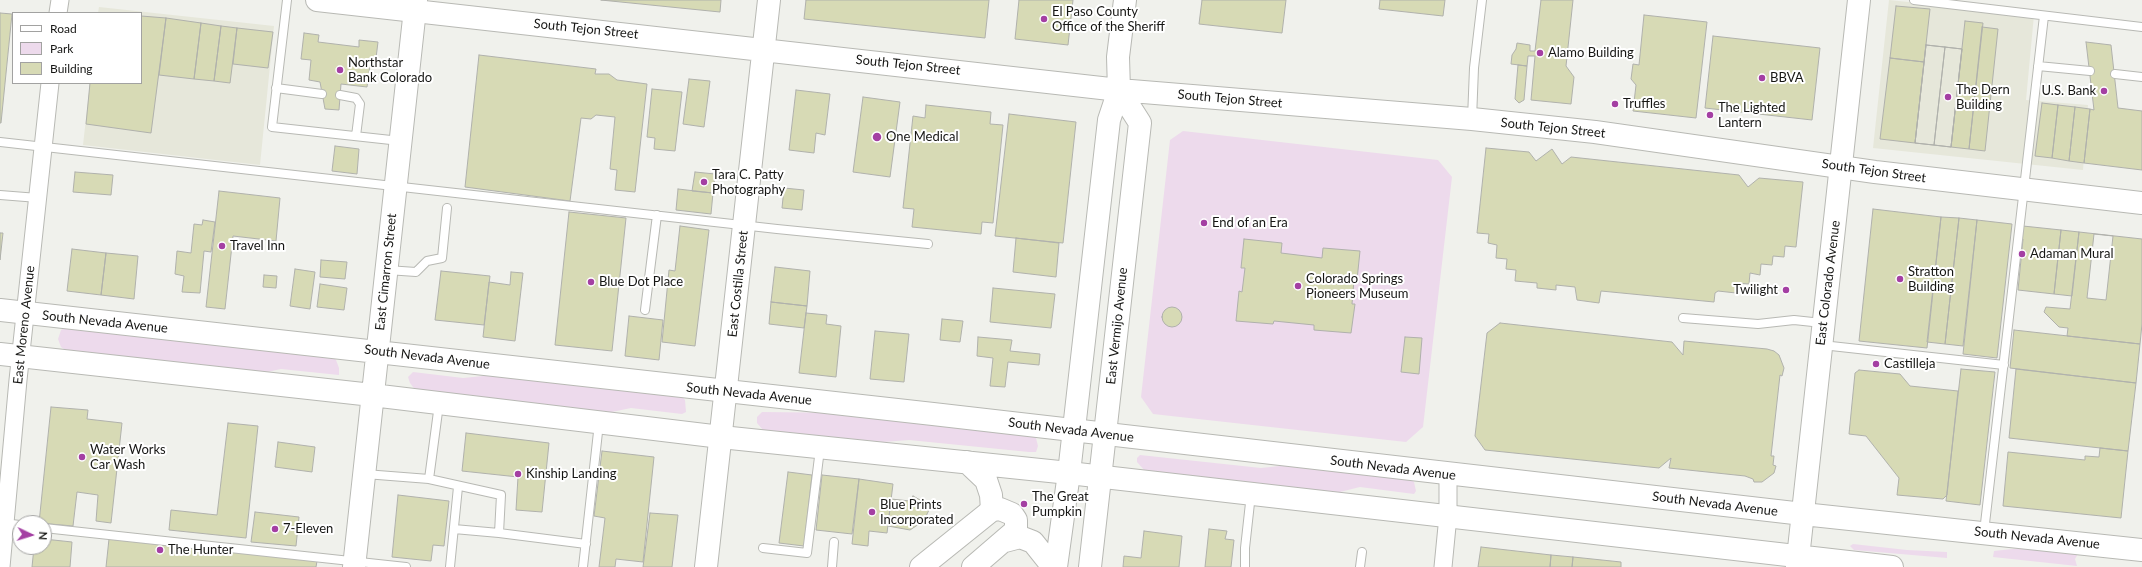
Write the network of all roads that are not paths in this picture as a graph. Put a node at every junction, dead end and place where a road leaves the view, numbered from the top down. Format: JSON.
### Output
{"nodes":[{"id":1,"x":60,"y":0,"type":"edge"},
{"id":2,"x":287,"y":0,"type":"edge"},
{"id":3,"x":317,"y":0,"type":"edge"},
{"id":4,"x":769,"y":0,"type":"edge"},
{"id":5,"x":1125,"y":0,"type":"edge"},
{"id":6,"x":1482,"y":0,"type":"edge"},
{"id":7,"x":1859,"y":0,"type":"edge"},
{"id":8,"x":1914,"y":0,"type":"edge"},
{"id":9,"x":416,"y":5,"type":"edge"},
{"id":10,"x":58,"y":12,"type":"edge"},
{"id":11,"x":2044,"y":16,"type":"junction"},
{"id":12,"x":2142,"y":27,"type":"edge"},
{"id":13,"x":764,"y":50,"type":"junction"},
{"id":14,"x":2038,"y":66,"type":"junction"},
{"id":15,"x":2090,"y":71,"type":"dead end"},
{"id":16,"x":2115,"y":74,"type":"dead end"},
{"id":17,"x":2142,"y":77,"type":"edge"},
{"id":18,"x":50,"y":84,"type":"edge"},
{"id":19,"x":276,"y":88,"type":"junction"},
{"id":20,"x":1119,"y":90,"type":"junction"},
{"id":21,"x":322,"y":94,"type":"dead end"},
{"id":22,"x":340,"y":95,"type":"dead end"},
{"id":23,"x":1472,"y":119,"type":"junction"},
{"id":24,"x":356,"y":136,"type":"junction"},
{"id":25,"x":400,"y":141,"type":"junction"},
{"id":26,"x":0,"y":142,"type":"edge"},
{"id":27,"x":44,"y":146,"type":"junction"},
{"id":28,"x":1841,"y":166,"type":"junction"},
{"id":29,"x":396,"y":185,"type":"junction"},
{"id":30,"x":2024,"y":190,"type":"junction"},
{"id":31,"x":0,"y":195,"type":"edge"},
{"id":32,"x":38,"y":198,"type":"junction"},
{"id":33,"x":2142,"y":203,"type":"edge"},
{"id":34,"x":447,"y":208,"type":"dead end"},
{"id":35,"x":657,"y":215,"type":"junction"},
{"id":36,"x":744,"y":225,"type":"junction"},
{"id":37,"x":928,"y":244,"type":"dead end"},
{"id":38,"x":386,"y":270,"type":"junction"},
{"id":39,"x":0,"y":310,"type":"edge"},
{"id":40,"x":645,"y":310,"type":"dead end"},
{"id":41,"x":26,"y":313,"type":"junction"},
{"id":42,"x":1683,"y":318,"type":"dead end"},
{"id":43,"x":1822,"y":334,"type":"junction"},
{"id":44,"x":377,"y":351,"type":"junction"},
{"id":45,"x":10,"y":355,"type":"edge"},
{"id":46,"x":2004,"y":365,"type":"junction"},
{"id":47,"x":726,"y":392,"type":"junction"},
{"id":48,"x":372,"y":395,"type":"junction"},
{"id":49,"x":439,"y":403,"type":"junction"},
{"id":50,"x":600,"y":422,"type":"junction"},
{"id":51,"x":1074,"y":430,"type":"junction"},
{"id":52,"x":1105,"y":434,"type":"junction"},
{"id":53,"x":721,"y":437,"type":"junction"},
{"id":54,"x":820,"y":447,"type":"junction"},
{"id":55,"x":967,"y":462,"type":"junction"},
{"id":56,"x":1069,"y":473,"type":"junction"},
{"id":57,"x":364,"y":474,"type":"junction"},
{"id":58,"x":1448,"y":474,"type":"junction"},
{"id":59,"x":1100,"y":477,"type":"junction"},
{"id":60,"x":428,"y":479,"type":"junction"},
{"id":61,"x":458,"y":487,"type":"junction"},
{"id":62,"x":1251,"y":494,"type":"junction"},
{"id":63,"x":992,"y":510,"type":"junction"},
{"id":64,"x":1802,"y":514,"type":"junction"},
{"id":65,"x":1448,"y":516,"type":"junction"},
{"id":66,"x":8,"y":524,"type":"edge"},
{"id":67,"x":52,"y":529,"type":"edge"},
{"id":68,"x":454,"y":529,"type":"junction"},
{"id":69,"x":1984,"y":532,"type":"junction"},
{"id":70,"x":499,"y":533,"type":"junction"},
{"id":71,"x":1005,"y":541,"type":"junction"},
{"id":72,"x":834,"y":542,"type":"dead end"},
{"id":73,"x":586,"y":544,"type":"junction"},
{"id":74,"x":763,"y":548,"type":"dead end"},
{"id":75,"x":2142,"y":550,"type":"edge"},
{"id":76,"x":1362,"y":552,"type":"dead end"},
{"id":77,"x":1797,"y":562,"type":"edge"},
{"id":78,"x":354,"y":564,"type":"edge"},
{"id":79,"x":0,"y":567,"type":"edge"},
{"id":80,"x":406,"y":567,"type":"edge"},
{"id":81,"x":450,"y":567,"type":"edge"},
{"id":82,"x":584,"y":567,"type":"edge"},
{"id":83,"x":706,"y":567,"type":"edge"},
{"id":84,"x":832,"y":567,"type":"edge"},
{"id":85,"x":921,"y":567,"type":"edge"},
{"id":86,"x":973,"y":567,"type":"edge"},
{"id":87,"x":1053,"y":567,"type":"edge"},
{"id":88,"x":1056,"y":567,"type":"edge"},
{"id":89,"x":1090,"y":567,"type":"edge"},
{"id":90,"x":1246,"y":567,"type":"edge"},
{"id":91,"x":1360,"y":567,"type":"edge"},
{"id":92,"x":1443,"y":567,"type":"edge"},
{"id":93,"x":1892,"y":567,"type":"edge"}],
"edges":[{"from":1,"to":10,"type":"street"},
{"from":2,"to":19,"type":"lane"},
{"from":3,"to":9,"type":"main road","name":"South Tejon Street"},
{"from":4,"to":13,"type":"main road","name":"East Costilla Street"},
{"from":5,"to":20,"type":"main road"},
{"from":6,"to":23,"type":"lane"},
{"from":7,"to":28,"type":"main road","name":"East Colorado Avenue"},
{"from":8,"to":11,"type":"lane"},
{"from":9,"to":13,"type":"main road","name":"South Tejon Street"},
{"from":9,"to":25,"type":"main road","name":"East Cimarron Street"},
{"from":11,"to":12,"type":"lane"},
{"from":11,"to":14,"type":"lane"},
{"from":13,"to":20,"type":"main road","name":"South Tejon Street"},
{"from":13,"to":36,"type":"main road","name":"East Costilla Street"},
{"from":14,"to":15,"type":"lane"},
{"from":14,"to":30,"type":"lane"},
{"from":16,"to":17,"type":"lane"},
{"from":18,"to":27,"type":"street","name":"East Moreno Avenue"},
{"from":19,"to":21,"type":"lane"},
{"from":19,"to":24,"type":"lane"},
{"from":20,"to":23,"type":"main road","name":"South Tejon Street"},
{"from":20,"to":51,"type":"main road"},
{"from":20,"to":52,"type":"main road","name":"East Vermijo Avenue"},
{"from":22,"to":24,"type":"lane"},
{"from":23,"to":28,"type":"main road","name":"South Tejon Street"},
{"from":24,"to":25,"type":"lane"},
{"from":25,"to":29,"type":"main road","name":"East Cimarron Street"},
{"from":26,"to":27,"type":"lane"},
{"from":27,"to":29,"type":"lane"},
{"from":27,"to":32,"type":"street","name":"East Moreno Avenue"},
{"from":28,"to":30,"type":"main road","name":"South Tejon Street"},
{"from":28,"to":43,"type":"main road","name":"East Colorado Avenue"},
{"from":29,"to":35,"type":"lane"},
{"from":29,"to":38,"type":"main road","name":"East Cimarron Street"},
{"from":30,"to":33,"type":"main road","name":"South Tejon Street"},
{"from":30,"to":46,"type":"lane"},
{"from":31,"to":32,"type":"lane"},
{"from":32,"to":41,"type":"street","name":"East Moreno Avenue"},
{"from":34,"to":38,"type":"lane"},
{"from":35,"to":36,"type":"lane"},
{"from":35,"to":40,"type":"lane"},
{"from":36,"to":37,"type":"lane"},
{"from":36,"to":47,"type":"main road","name":"East Costilla Street"},
{"from":38,"to":44,"type":"main road","name":"East Cimarron Street"},
{"from":39,"to":41,"type":"main road","name":"South Nevada Avenue"},
{"from":41,"to":44,"type":"main road","name":"South Nevada Avenue"},
{"from":41,"to":45,"type":"street","name":"East Moreno Avenue"},
{"from":42,"to":43,"type":"lane"},
{"from":43,"to":46,"type":"lane"},
{"from":43,"to":64,"type":"main road","name":"East Colorado Avenue"},
{"from":44,"to":47,"type":"main road","name":"South Nevada Avenue"},
{"from":44,"to":48,"type":"main road","name":"East Cimarron Street"},
{"from":45,"to":48,"type":"main road"},
{"from":45,"to":66,"type":"street","name":"East Moreno Avenue"},
{"from":46,"to":69,"type":"lane"},
{"from":47,"to":51,"type":"main road","name":"South Nevada Avenue"},
{"from":47,"to":53,"type":"main road","name":"East Costilla Street"},
{"from":48,"to":49,"type":"main road"},
{"from":48,"to":57,"type":"main road","name":"East Cimarron Street"},
{"from":49,"to":50,"type":"main road"},
{"from":49,"to":60,"type":"lane"},
{"from":50,"to":53,"type":"main road"},
{"from":50,"to":73,"type":"lane"},
{"from":51,"to":52,"type":"main road","name":"South Nevada Avenue"},
{"from":51,"to":56,"type":"main road"},
{"from":52,"to":58,"type":"main road","name":"South Nevada Avenue"},
{"from":52,"to":59,"type":"main road","name":"East Vermijo Avenue"},
{"from":53,"to":54,"type":"main road"},
{"from":53,"to":83,"type":"main road","name":"East Costilla Street"},
{"from":54,"to":55,"type":"main road"},
{"from":54,"to":74,"type":"lane"},
{"from":55,"to":56,"type":"main road"},
{"from":55,"to":63,"type":"main road"},
{"from":56,"to":59,"type":"main road"},
{"from":56,"to":88,"type":"main road"},
{"from":57,"to":60,"type":"lane"},
{"from":57,"to":78,"type":"main road","name":"East Cimarron Street"},
{"from":58,"to":64,"type":"main road","name":"South Nevada Avenue"},
{"from":58,"to":65,"type":"street"},
{"from":59,"to":62,"type":"main road"},
{"from":59,"to":89,"type":"main road","name":"East Vermijo Avenue"},
{"from":60,"to":61,"type":"lane"},
{"from":61,"to":68,"type":"lane"},
{"from":61,"to":70,"type":"lane"},
{"from":62,"to":65,"type":"main road"},
{"from":62,"to":90,"type":"lane"},
{"from":63,"to":71,"type":"main road"},
{"from":63,"to":85,"type":"main road"},
{"from":64,"to":69,"type":"main road","name":"South Nevada Avenue"},
{"from":64,"to":77,"type":"main road","name":"East Colorado Avenue"},
{"from":65,"to":77,"type":"main road"},
{"from":65,"to":92,"type":"street"},
{"from":66,"to":79,"type":"street","name":"East Moreno Avenue"},
{"from":67,"to":78,"type":"lane"},
{"from":68,"to":70,"type":"lane"},
{"from":68,"to":81,"type":"lane"},
{"from":69,"to":75,"type":"main road","name":"South Nevada Avenue"},
{"from":70,"to":73,"type":"lane"},
{"from":71,"to":86,"type":"main road"},
{"from":71,"to":87,"type":"main road"},
{"from":72,"to":84,"type":"lane"},
{"from":73,"to":82,"type":"lane"},
{"from":76,"to":91,"type":"lane"},
{"from":77,"to":93,"type":"main road"},
{"from":78,"to":80,"type":"lane"}]}
